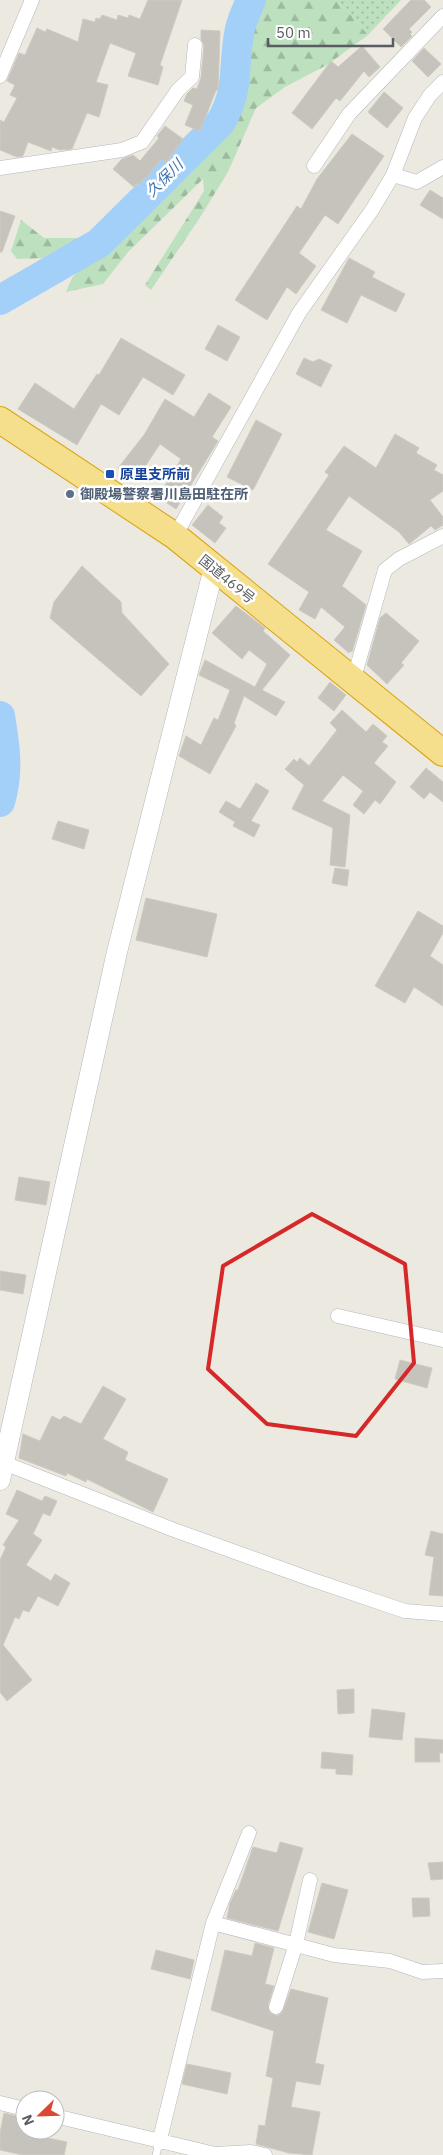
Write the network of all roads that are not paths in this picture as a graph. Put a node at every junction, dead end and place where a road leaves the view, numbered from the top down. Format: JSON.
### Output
{"nodes":[{"id":1,"x":32,"y":0,"type":"edge"},
{"id":2,"x":443,"y":16,"type":"edge"},
{"id":3,"x":195,"y":45,"type":"dead end"},
{"id":4,"x":0,"y":76,"type":"edge"},
{"id":5,"x":443,"y":82,"type":"edge"},
{"id":6,"x":314,"y":166,"type":"dead end"},
{"id":7,"x":0,"y":168,"type":"edge"},
{"id":8,"x":443,"y":168,"type":"edge"},
{"id":9,"x":393,"y":175,"type":"junction"},
{"id":10,"x":0,"y":420,"type":"edge"},
{"id":11,"x":176,"y":536,"type":"junction"},
{"id":12,"x":443,"y":536,"type":"edge"},
{"id":13,"x":214,"y":568,"type":"junction"},
{"id":14,"x":353,"y":681,"type":"junction"},
{"id":15,"x":443,"y":753,"type":"edge"},
{"id":16,"x":338,"y":1316,"type":"dead end"},
{"id":17,"x":443,"y":1340,"type":"edge"},
{"id":18,"x":2,"y":1471,"type":"edge"},
{"id":19,"x":443,"y":1614,"type":"edge"},
{"id":20,"x":249,"y":1833,"type":"dead end"},
{"id":21,"x":310,"y":1880,"type":"dead end"},
{"id":22,"x":213,"y":1923,"type":"junction"},
{"id":23,"x":296,"y":1944,"type":"junction"},
{"id":24,"x":443,"y":1971,"type":"edge"},
{"id":25,"x":276,"y":2007,"type":"dead end"},
{"id":26,"x":0,"y":2103,"type":"edge"},
{"id":27,"x":15,"y":2107,"type":"edge"},
{"id":28,"x":65,"y":2119,"type":"edge"},
{"id":29,"x":158,"y":2149,"type":"edge"},
{"id":30,"x":264,"y":2155,"type":"edge"}],
"edges":[{"from":1,"to":4,"type":"street"},
{"from":2,"to":6,"type":"street"},
{"from":3,"to":7,"type":"street"},
{"from":5,"to":9,"type":"street"},
{"from":8,"to":9,"type":"street"},
{"from":9,"to":11,"type":"street"},
{"from":10,"to":11,"type":"highway","name":"国道469号"},
{"from":11,"to":13,"type":"highway","name":"国道469号"},
{"from":12,"to":14,"type":"street"},
{"from":13,"to":14,"type":"highway","name":"国道469号"},
{"from":13,"to":18,"type":"street"},
{"from":14,"to":15,"type":"highway","name":"国道469号"},
{"from":16,"to":17,"type":"street"},
{"from":18,"to":19,"type":"street"},
{"from":20,"to":22,"type":"street"},
{"from":21,"to":23,"type":"street"},
{"from":22,"to":23,"type":"street"},
{"from":22,"to":29,"type":"street"},
{"from":23,"to":24,"type":"street"},
{"from":23,"to":25,"type":"street"},
{"from":26,"to":27,"type":"street"},
{"from":28,"to":29,"type":"street"},
{"from":29,"to":30,"type":"street"}]}
